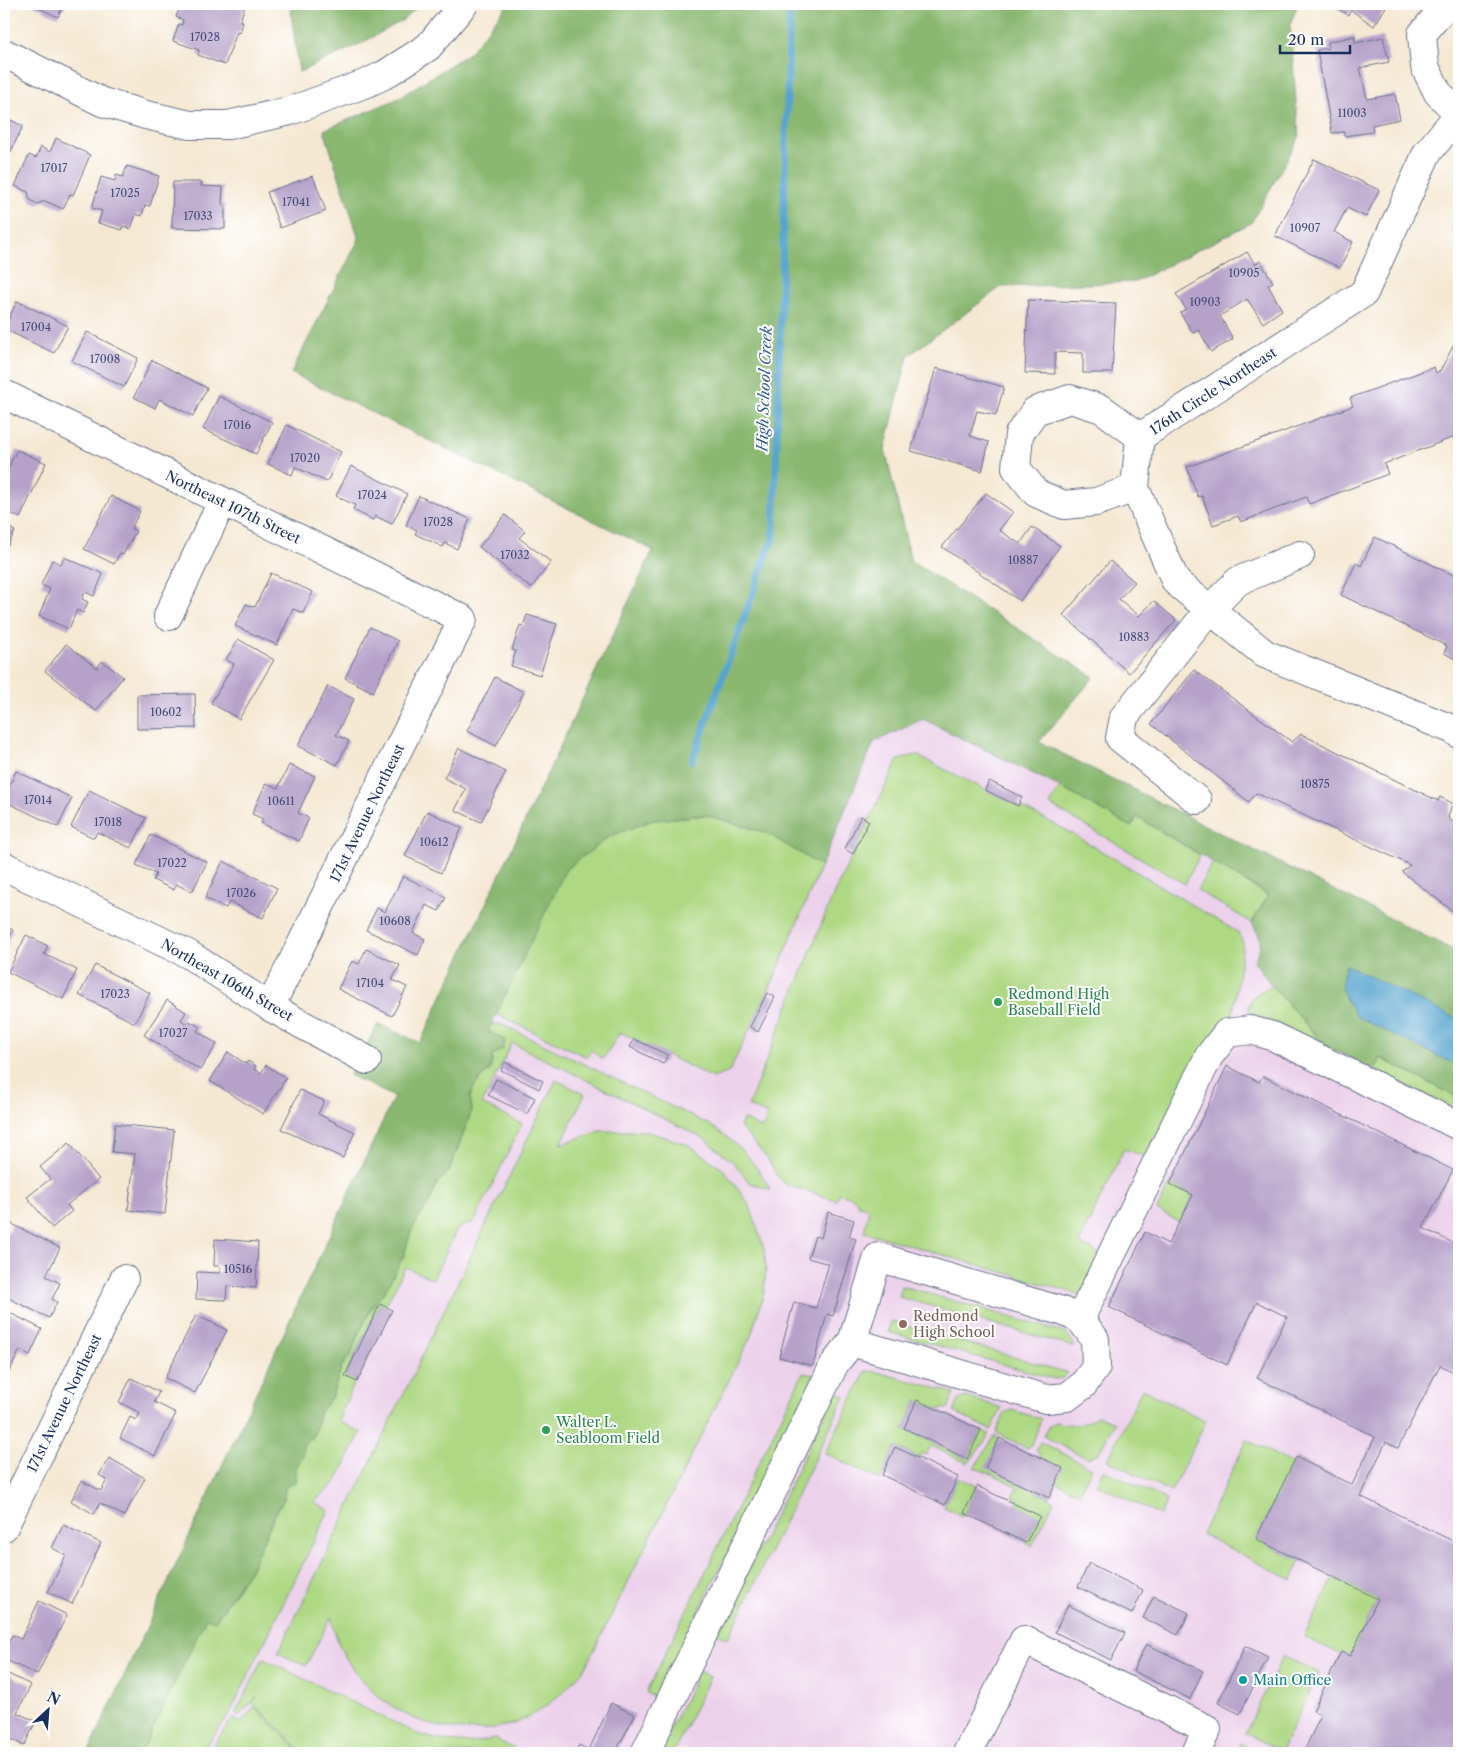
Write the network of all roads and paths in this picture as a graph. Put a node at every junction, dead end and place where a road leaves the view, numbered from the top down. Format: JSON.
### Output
{"nodes":[{"id":1,"x":464,"y":4,"type":"edge"},
{"id":2,"x":1459,"y":4,"type":"edge"},
{"id":3,"x":4,"y":53,"type":"edge"},
{"id":4,"x":1459,"y":114,"type":"edge"},
{"id":5,"x":4,"y":394,"type":"edge"},
{"id":6,"x":1140,"y":437,"type":"junction"},
{"id":7,"x":1135,"y":488,"type":"junction"},
{"id":8,"x":222,"y":502,"type":"junction"},
{"id":9,"x":1300,"y":555,"type":"dead end"},
{"id":10,"x":1210,"y":609,"type":"junction"},
{"id":11,"x":168,"y":616,"type":"dead end"},
{"id":12,"x":464,"y":619,"type":"joint"},
{"id":13,"x":1459,"y":734,"type":"edge"},
{"id":14,"x":1197,"y":800,"type":"dead end"},
{"id":15,"x":4,"y":866,"type":"edge"},
{"id":16,"x":270,"y":1007,"type":"junction"},
{"id":17,"x":367,"y":1060,"type":"dead end"},
{"id":18,"x":1459,"y":1126,"type":"edge"},
{"id":19,"x":124,"y":1279,"type":"dead end"},
{"id":20,"x":1080,"y":1319,"type":"junction"},
{"id":21,"x":852,"y":1342,"type":"junction"},
{"id":22,"x":4,"y":1527,"type":"edge"},
{"id":23,"x":645,"y":1753,"type":"edge"},
{"id":24,"x":967,"y":1753,"type":"edge"},
{"id":25,"x":1196,"y":1753,"type":"edge"}],
"edges":[{"from":1,"to":3,"type":"street"},
{"from":2,"to":4,"type":"street"},
{"from":4,"to":6,"type":"street","name":"176th Circle Northeast"},
{"from":5,"to":8,"type":"street","name":"Northeast 107th Street"},
{"from":6,"to":7,"type":"street","name":"176th Circle Northeast"},
{"from":6,"to":7,"type":"street"},
{"from":7,"to":10,"type":"street","name":"176th Circle Northeast"},
{"from":8,"to":11,"type":"street"},
{"from":8,"to":12,"type":"street","name":"Northeast 107th Street"},
{"from":9,"to":10,"type":"street"},
{"from":10,"to":13,"type":"street","name":"176th Circle Northeast"},
{"from":10,"to":14,"type":"street"},
{"from":12,"to":16,"type":"street","name":"171st Avenue Northeast"},
{"from":15,"to":16,"type":"street","name":"Northeast 106th Street"},
{"from":16,"to":17,"type":"street","name":"Northeast 106th Street"},
{"from":18,"to":20,"type":"street"},
{"from":19,"to":22,"type":"street","name":"171st Avenue Northeast"},
{"from":20,"to":21,"type":"street"},
{"from":20,"to":21,"type":"street"},
{"from":21,"to":23,"type":"street"},
{"from":24,"to":25,"type":"street"}]}
